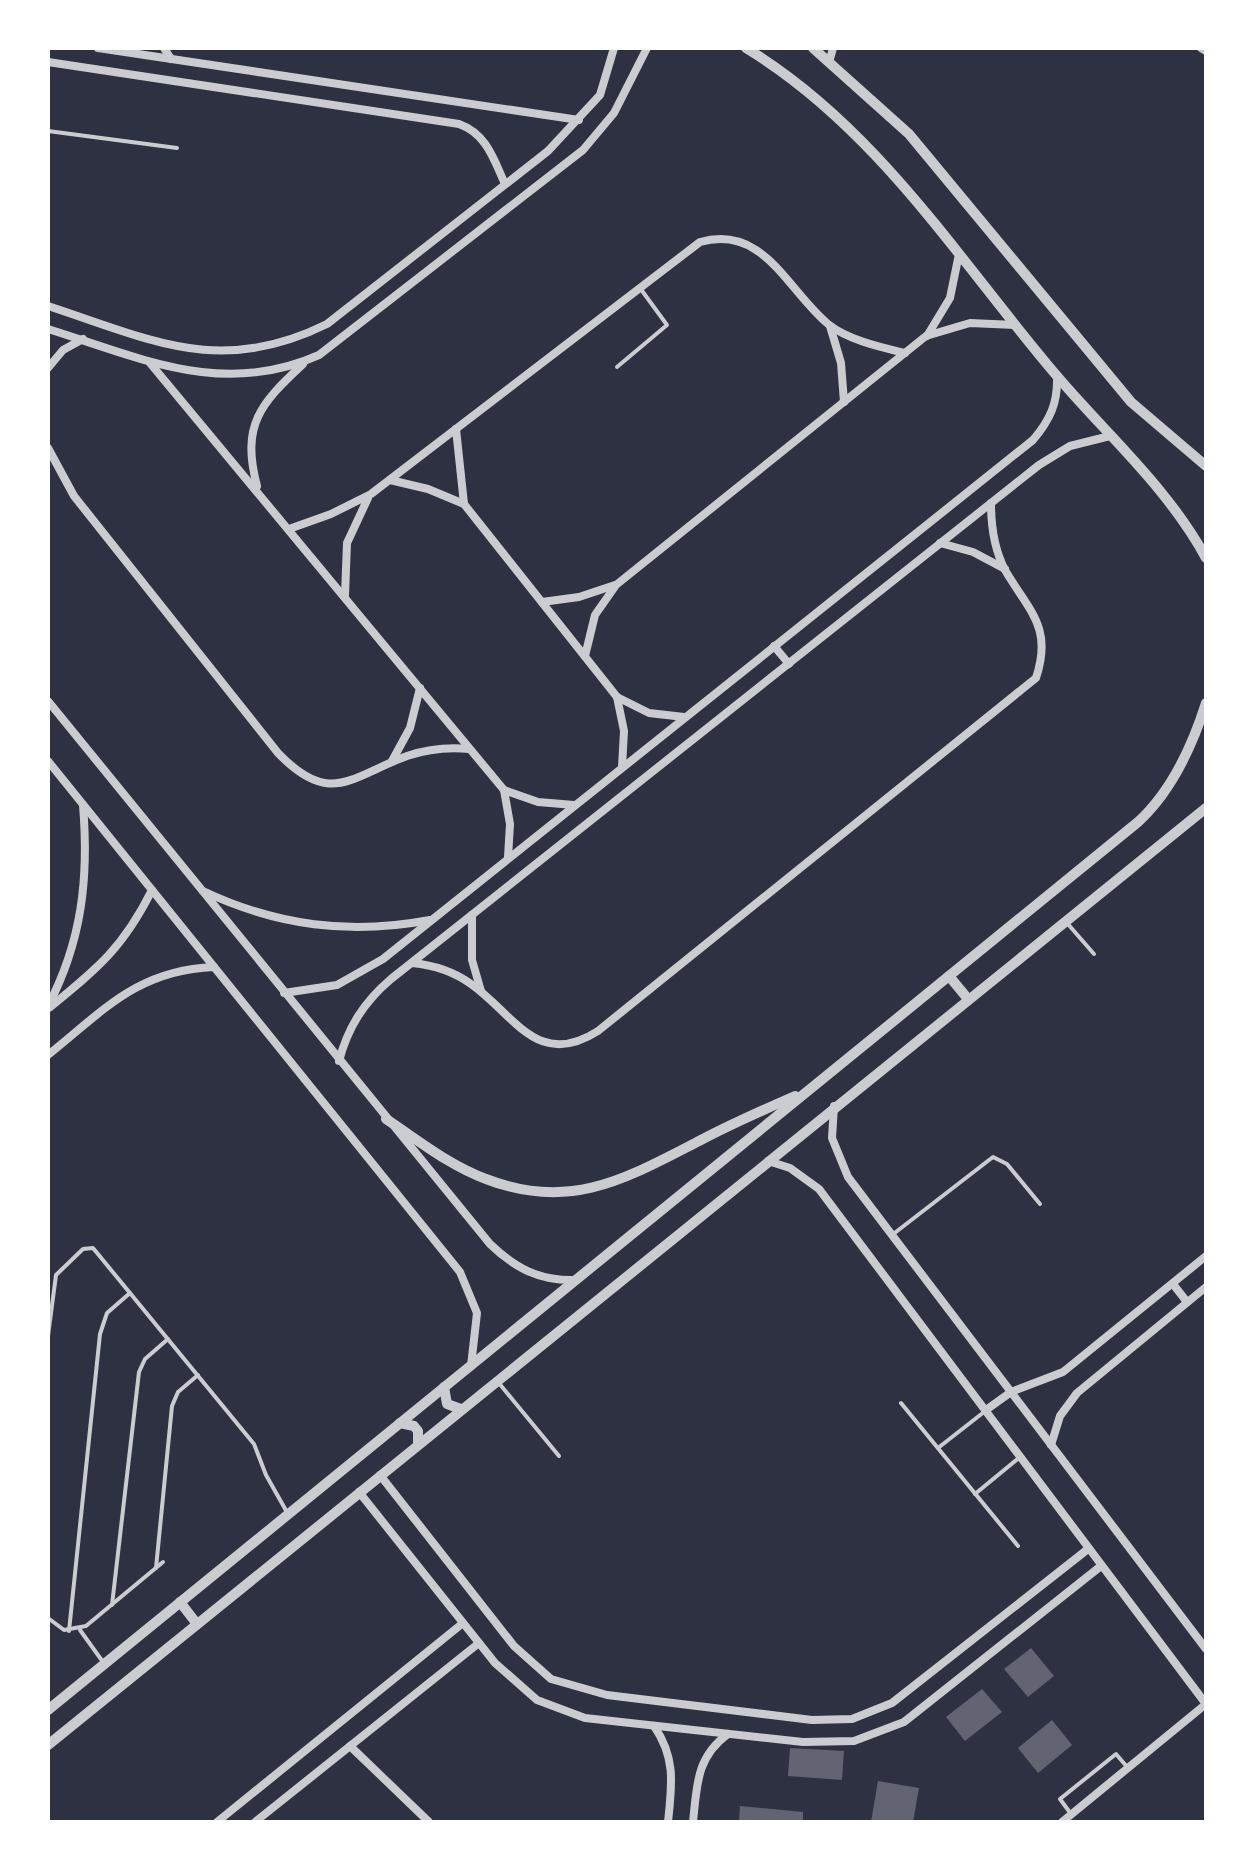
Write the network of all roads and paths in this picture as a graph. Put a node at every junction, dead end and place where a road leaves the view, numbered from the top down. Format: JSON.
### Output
{"nodes":[{"id":1,"x":100,"y":48,"type":"edge"},
{"id":2,"x":164,"y":48,"type":"edge"},
{"id":3,"x":614,"y":48,"type":"edge"},
{"id":4,"x":647,"y":48,"type":"edge"},
{"id":5,"x":746,"y":48,"type":"edge"},
{"id":6,"x":813,"y":48,"type":"edge"},
{"id":7,"x":831,"y":54,"type":"edge"},
{"id":8,"x":171,"y":59,"type":"junction"},
{"id":9,"x":48,"y":62,"type":"edge"},
{"id":10,"x":289,"y":78,"type":"junction"},
{"id":11,"x":286,"y":99,"type":"junction"},
{"id":12,"x":579,"y":120,"type":"junction"},
{"id":13,"x":48,"y":131,"type":"edge"},
{"id":14,"x":177,"y":148,"type":"dead end"},
{"id":15,"x":505,"y":184,"type":"junction"},
{"id":16,"x":959,"y":254,"type":"junction"},
{"id":17,"x":638,"y":287,"type":"junction"},
{"id":18,"x":48,"y":306,"type":"edge"},
{"id":19,"x":345,"y":311,"type":"junction"},
{"id":20,"x":829,"y":325,"type":"junction"},
{"id":21,"x":1015,"y":325,"type":"junction"},
{"id":22,"x":358,"y":327,"type":"junction"},
{"id":23,"x":48,"y":329,"type":"edge"},
{"id":24,"x":926,"y":336,"type":"junction"},
{"id":25,"x":83,"y":339,"type":"junction"},
{"id":26,"x":905,"y":353,"type":"junction"},
{"id":27,"x":148,"y":360,"type":"junction"},
{"id":28,"x":306,"y":360,"type":"junction"},
{"id":29,"x":617,"y":367,"type":"dead end"},
{"id":30,"x":48,"y":368,"type":"edge"},
{"id":31,"x":1057,"y":376,"type":"junction"},
{"id":32,"x":844,"y":402,"type":"junction"},
{"id":33,"x":456,"y":429,"type":"junction"},
{"id":34,"x":1110,"y":436,"type":"junction"},
{"id":35,"x":48,"y":448,"type":"edge"},
{"id":36,"x":1205,"y":462,"type":"edge"},
{"id":37,"x":390,"y":480,"type":"junction"},
{"id":38,"x":258,"y":491,"type":"junction"},
{"id":39,"x":371,"y":494,"type":"junction"},
{"id":40,"x":991,"y":503,"type":"junction"},
{"id":41,"x":464,"y":504,"type":"junction"},
{"id":42,"x":289,"y":529,"type":"junction"},
{"id":43,"x":940,"y":543,"type":"junction"},
{"id":44,"x":1206,"y":558,"type":"edge"},
{"id":45,"x":1005,"y":570,"type":"junction"},
{"id":46,"x":616,"y":585,"type":"junction"},
{"id":47,"x":346,"y":598,"type":"junction"},
{"id":48,"x":542,"y":602,"type":"junction"},
{"id":49,"x":774,"y":646,"type":"junction"},
{"id":50,"x":585,"y":656,"type":"junction"},
{"id":51,"x":789,"y":664,"type":"junction"},
{"id":52,"x":420,"y":688,"type":"junction"},
{"id":53,"x":617,"y":697,"type":"junction"},
{"id":54,"x":48,"y":701,"type":"edge"},
{"id":55,"x":1206,"y":703,"type":"edge"},
{"id":56,"x":684,"y":717,"type":"junction"},
{"id":57,"x":469,"y":749,"type":"junction"},
{"id":58,"x":48,"y":761,"type":"edge"},
{"id":59,"x":391,"y":763,"type":"junction"},
{"id":60,"x":622,"y":767,"type":"junction"},
{"id":61,"x":504,"y":790,"type":"junction"},
{"id":62,"x":83,"y":804,"type":"junction"},
{"id":63,"x":574,"y":805,"type":"junction"},
{"id":64,"x":1206,"y":808,"type":"edge"},
{"id":65,"x":507,"y":858,"type":"junction"},
{"id":66,"x":152,"y":890,"type":"junction"},
{"id":67,"x":200,"y":890,"type":"junction"},
{"id":68,"x":472,"y":915,"type":"junction"},
{"id":69,"x":431,"y":919,"type":"junction"},
{"id":70,"x":1065,"y":921,"type":"junction"},
{"id":71,"x":1094,"y":954,"type":"dead end"},
{"id":72,"x":412,"y":963,"type":"junction"},
{"id":73,"x":214,"y":967,"type":"junction"},
{"id":74,"x":949,"y":976,"type":"junction"},
{"id":75,"x":481,"y":992,"type":"junction"},
{"id":76,"x":284,"y":993,"type":"junction"},
{"id":77,"x":968,"y":999,"type":"junction"},
{"id":78,"x":48,"y":1007,"type":"edge"},
{"id":79,"x":48,"y":1055,"type":"edge"},
{"id":80,"x":339,"y":1061,"type":"junction"},
{"id":81,"x":808,"y":1091,"type":"junction"},
{"id":82,"x":834,"y":1106,"type":"junction"},
{"id":83,"x":386,"y":1119,"type":"junction"},
{"id":84,"x":767,"y":1161,"type":"junction"},
{"id":85,"x":1040,"y":1204,"type":"dead end"},
{"id":86,"x":892,"y":1235,"type":"junction"},
{"id":87,"x":1206,"y":1256,"type":"edge"},
{"id":88,"x":575,"y":1280,"type":"junction"},
{"id":89,"x":1173,"y":1284,"type":"junction"},
{"id":90,"x":1206,"y":1287,"type":"edge"},
{"id":91,"x":130,"y":1293,"type":"junction"},
{"id":92,"x":1187,"y":1302,"type":"junction"},
{"id":93,"x":48,"y":1336,"type":"edge"},
{"id":94,"x":168,"y":1339,"type":"junction"},
{"id":95,"x":471,"y":1366,"type":"junction"},
{"id":96,"x":198,"y":1375,"type":"junction"},
{"id":97,"x":497,"y":1380,"type":"junction"},
{"id":98,"x":444,"y":1387,"type":"junction"},
{"id":99,"x":1011,"y":1392,"type":"junction"},
{"id":100,"x":901,"y":1403,"type":"dead end"},
{"id":101,"x":461,"y":1409,"type":"junction"},
{"id":102,"x":986,"y":1410,"type":"junction"},
{"id":103,"x":400,"y":1423,"type":"junction"},
{"id":104,"x":418,"y":1444,"type":"junction"},
{"id":105,"x":1051,"y":1445,"type":"junction"},
{"id":106,"x":938,"y":1448,"type":"junction"},
{"id":107,"x":559,"y":1456,"type":"dead end"},
{"id":108,"x":1020,"y":1457,"type":"junction"},
{"id":109,"x":380,"y":1475,"type":"junction"},
{"id":110,"x":359,"y":1492,"type":"junction"},
{"id":111,"x":975,"y":1494,"type":"junction"},
{"id":112,"x":288,"y":1514,"type":"junction"},
{"id":113,"x":1018,"y":1546,"type":"dead end"},
{"id":114,"x":1088,"y":1549,"type":"junction"},
{"id":115,"x":163,"y":1562,"type":"dead end"},
{"id":116,"x":1101,"y":1566,"type":"junction"},
{"id":117,"x":156,"y":1568,"type":"junction"},
{"id":118,"x":180,"y":1602,"type":"junction"},
{"id":119,"x":112,"y":1605,"type":"junction"},
{"id":120,"x":48,"y":1618,"type":"edge"},
{"id":121,"x":463,"y":1623,"type":"junction"},
{"id":122,"x":197,"y":1624,"type":"junction"},
{"id":123,"x":79,"y":1629,"type":"junction"},
{"id":124,"x":69,"y":1631,"type":"junction"},
{"id":125,"x":479,"y":1643,"type":"junction"},
{"id":126,"x":1206,"y":1649,"type":"edge"},
{"id":127,"x":104,"y":1664,"type":"junction"},
{"id":128,"x":1206,"y":1683,"type":"edge"},
{"id":129,"x":1195,"y":1690,"type":"junction"},
{"id":130,"x":1206,"y":1704,"type":"edge"},
{"id":131,"x":48,"y":1710,"type":"edge"},
{"id":132,"x":654,"y":1726,"type":"junction"},
{"id":133,"x":729,"y":1734,"type":"junction"},
{"id":134,"x":48,"y":1745,"type":"edge"},
{"id":135,"x":350,"y":1746,"type":"junction"},
{"id":136,"x":1128,"y":1768,"type":"junction"},
{"id":137,"x":1071,"y":1814,"type":"junction"},
{"id":138,"x":217,"y":1822,"type":"edge"},
{"id":139,"x":255,"y":1822,"type":"edge"},
{"id":140,"x":429,"y":1822,"type":"edge"},
{"id":141,"x":668,"y":1822,"type":"edge"},
{"id":142,"x":693,"y":1822,"type":"edge"},
{"id":143,"x":1062,"y":1822,"type":"edge"}],
"edges":[{"from":1,"to":8,"type":"street"},
{"from":2,"to":8,"type":"street"},
{"from":3,"to":12,"type":"street"},
{"from":4,"to":22,"type":"street"},
{"from":5,"to":16,"type":"street"},
{"from":6,"to":7,"type":"street"},
{"from":7,"to":36,"type":"street"},
{"from":8,"to":10,"type":"street"},
{"from":9,"to":11,"type":"street"},
{"from":10,"to":11,"type":"street"},
{"from":10,"to":12,"type":"street"},
{"from":11,"to":15,"type":"street"},
{"from":12,"to":15,"type":"street"},
{"from":13,"to":14,"type":"lane"},
{"from":15,"to":19,"type":"street"},
{"from":16,"to":21,"type":"street"},
{"from":16,"to":24,"type":"street"},
{"from":17,"to":20,"type":"street"},
{"from":17,"to":29,"type":"lane"},
{"from":17,"to":33,"type":"street"},
{"from":18,"to":19,"type":"street"},
{"from":19,"to":22,"type":"street"},
{"from":20,"to":26,"type":"street"},
{"from":20,"to":32,"type":"street"},
{"from":21,"to":24,"type":"street"},
{"from":21,"to":31,"type":"street"},
{"from":22,"to":28,"type":"street"},
{"from":23,"to":25,"type":"street"},
{"from":24,"to":26,"type":"street"},
{"from":25,"to":27,"type":"street"},
{"from":25,"to":30,"type":"street"},
{"from":26,"to":32,"type":"street"},
{"from":27,"to":28,"type":"street"},
{"from":27,"to":38,"type":"street"},
{"from":28,"to":38,"type":"street"},
{"from":31,"to":34,"type":"street"},
{"from":31,"to":49,"type":"street"},
{"from":32,"to":46,"type":"street"},
{"from":33,"to":37,"type":"street"},
{"from":33,"to":41,"type":"street"},
{"from":34,"to":40,"type":"street"},
{"from":34,"to":44,"type":"street"},
{"from":35,"to":59,"type":"street"},
{"from":37,"to":39,"type":"street"},
{"from":37,"to":41,"type":"street"},
{"from":38,"to":42,"type":"street"},
{"from":39,"to":42,"type":"street"},
{"from":39,"to":47,"type":"street"},
{"from":40,"to":43,"type":"street"},
{"from":40,"to":45,"type":"street"},
{"from":41,"to":48,"type":"street"},
{"from":42,"to":47,"type":"street"},
{"from":43,"to":45,"type":"street"},
{"from":43,"to":51,"type":"street"},
{"from":45,"to":75,"type":"street"},
{"from":46,"to":48,"type":"street"},
{"from":46,"to":50,"type":"street"},
{"from":47,"to":52,"type":"street"},
{"from":48,"to":50,"type":"street"},
{"from":49,"to":51,"type":"street"},
{"from":49,"to":56,"type":"street"},
{"from":50,"to":53,"type":"street"},
{"from":51,"to":68,"type":"street"},
{"from":52,"to":57,"type":"street"},
{"from":52,"to":59,"type":"street"},
{"from":53,"to":56,"type":"street"},
{"from":53,"to":60,"type":"street"},
{"from":54,"to":67,"type":"street"},
{"from":55,"to":74,"type":"street"},
{"from":56,"to":60,"type":"street"},
{"from":57,"to":59,"type":"street"},
{"from":57,"to":61,"type":"street"},
{"from":58,"to":62,"type":"street"},
{"from":60,"to":63,"type":"street"},
{"from":61,"to":63,"type":"street"},
{"from":61,"to":65,"type":"street"},
{"from":62,"to":66,"type":"street"},
{"from":62,"to":78,"type":"street"},
{"from":63,"to":65,"type":"street"},
{"from":64,"to":70,"type":"street"},
{"from":65,"to":69,"type":"street"},
{"from":66,"to":73,"type":"street"},
{"from":66,"to":78,"type":"street"},
{"from":67,"to":69,"type":"street"},
{"from":67,"to":76,"type":"street"},
{"from":68,"to":72,"type":"street"},
{"from":68,"to":75,"type":"street"},
{"from":69,"to":76,"type":"street"},
{"from":70,"to":71,"type":"lane"},
{"from":70,"to":77,"type":"street"},
{"from":72,"to":75,"type":"street"},
{"from":72,"to":80,"type":"street"},
{"from":73,"to":79,"type":"street"},
{"from":73,"to":95,"type":"street"},
{"from":74,"to":77,"type":"street"},
{"from":74,"to":81,"type":"street"},
{"from":76,"to":80,"type":"street"},
{"from":77,"to":82,"type":"street"},
{"from":80,"to":83,"type":"street"},
{"from":81,"to":83,"type":"street"},
{"from":81,"to":88,"type":"street"},
{"from":82,"to":84,"type":"street"},
{"from":82,"to":86,"type":"street"},
{"from":83,"to":88,"type":"street"},
{"from":84,"to":97,"type":"street"},
{"from":84,"to":102,"type":"street"},
{"from":85,"to":86,"type":"lane"},
{"from":86,"to":99,"type":"street"},
{"from":87,"to":89,"type":"street"},
{"from":88,"to":95,"type":"street"},
{"from":89,"to":92,"type":"street"},
{"from":89,"to":99,"type":"street"},
{"from":90,"to":92,"type":"street"},
{"from":91,"to":93,"type":"lane"},
{"from":91,"to":94,"type":"lane"},
{"from":91,"to":124,"type":"lane"},
{"from":92,"to":105,"type":"street"},
{"from":94,"to":96,"type":"lane"},
{"from":94,"to":119,"type":"lane"},
{"from":95,"to":98,"type":"street"},
{"from":96,"to":112,"type":"lane"},
{"from":96,"to":117,"type":"lane"},
{"from":97,"to":101,"type":"street"},
{"from":97,"to":107,"type":"lane"},
{"from":98,"to":101,"type":"street"},
{"from":98,"to":103,"type":"street"},
{"from":99,"to":102,"type":"street"},
{"from":99,"to":105,"type":"street"},
{"from":100,"to":106,"type":"lane"},
{"from":101,"to":104,"type":"street"},
{"from":102,"to":106,"type":"lane"},
{"from":102,"to":108,"type":"street"},
{"from":103,"to":104,"type":"street"},
{"from":103,"to":112,"type":"street"},
{"from":104,"to":109,"type":"street"},
{"from":105,"to":126,"type":"street"},
{"from":106,"to":111,"type":"lane"},
{"from":108,"to":111,"type":"lane"},
{"from":108,"to":114,"type":"street"},
{"from":109,"to":110,"type":"street"},
{"from":109,"to":114,"type":"street"},
{"from":110,"to":121,"type":"street"},
{"from":110,"to":122,"type":"street"},
{"from":111,"to":113,"type":"lane"},
{"from":112,"to":118,"type":"street"},
{"from":114,"to":116,"type":"street"},
{"from":115,"to":117,"type":"lane"},
{"from":116,"to":129,"type":"street"},
{"from":116,"to":133,"type":"street"},
{"from":117,"to":119,"type":"lane"},
{"from":118,"to":122,"type":"street"},
{"from":118,"to":127,"type":"street"},
{"from":119,"to":123,"type":"lane"},
{"from":120,"to":124,"type":"lane"},
{"from":121,"to":125,"type":"street"},
{"from":121,"to":138,"type":"street"},
{"from":122,"to":134,"type":"street"},
{"from":123,"to":124,"type":"lane"},
{"from":123,"to":127,"type":"lane"},
{"from":125,"to":132,"type":"street"},
{"from":125,"to":135,"type":"street"},
{"from":127,"to":131,"type":"street"},
{"from":128,"to":129,"type":"street"},
{"from":129,"to":130,"type":"street"},
{"from":130,"to":136,"type":"street"},
{"from":132,"to":133,"type":"street"},
{"from":132,"to":141,"type":"street"},
{"from":133,"to":142,"type":"street"},
{"from":135,"to":139,"type":"street"},
{"from":135,"to":140,"type":"street"},
{"from":136,"to":137,"type":"street"},
{"from":136,"to":137,"type":"lane"},
{"from":137,"to":143,"type":"street"}]}
